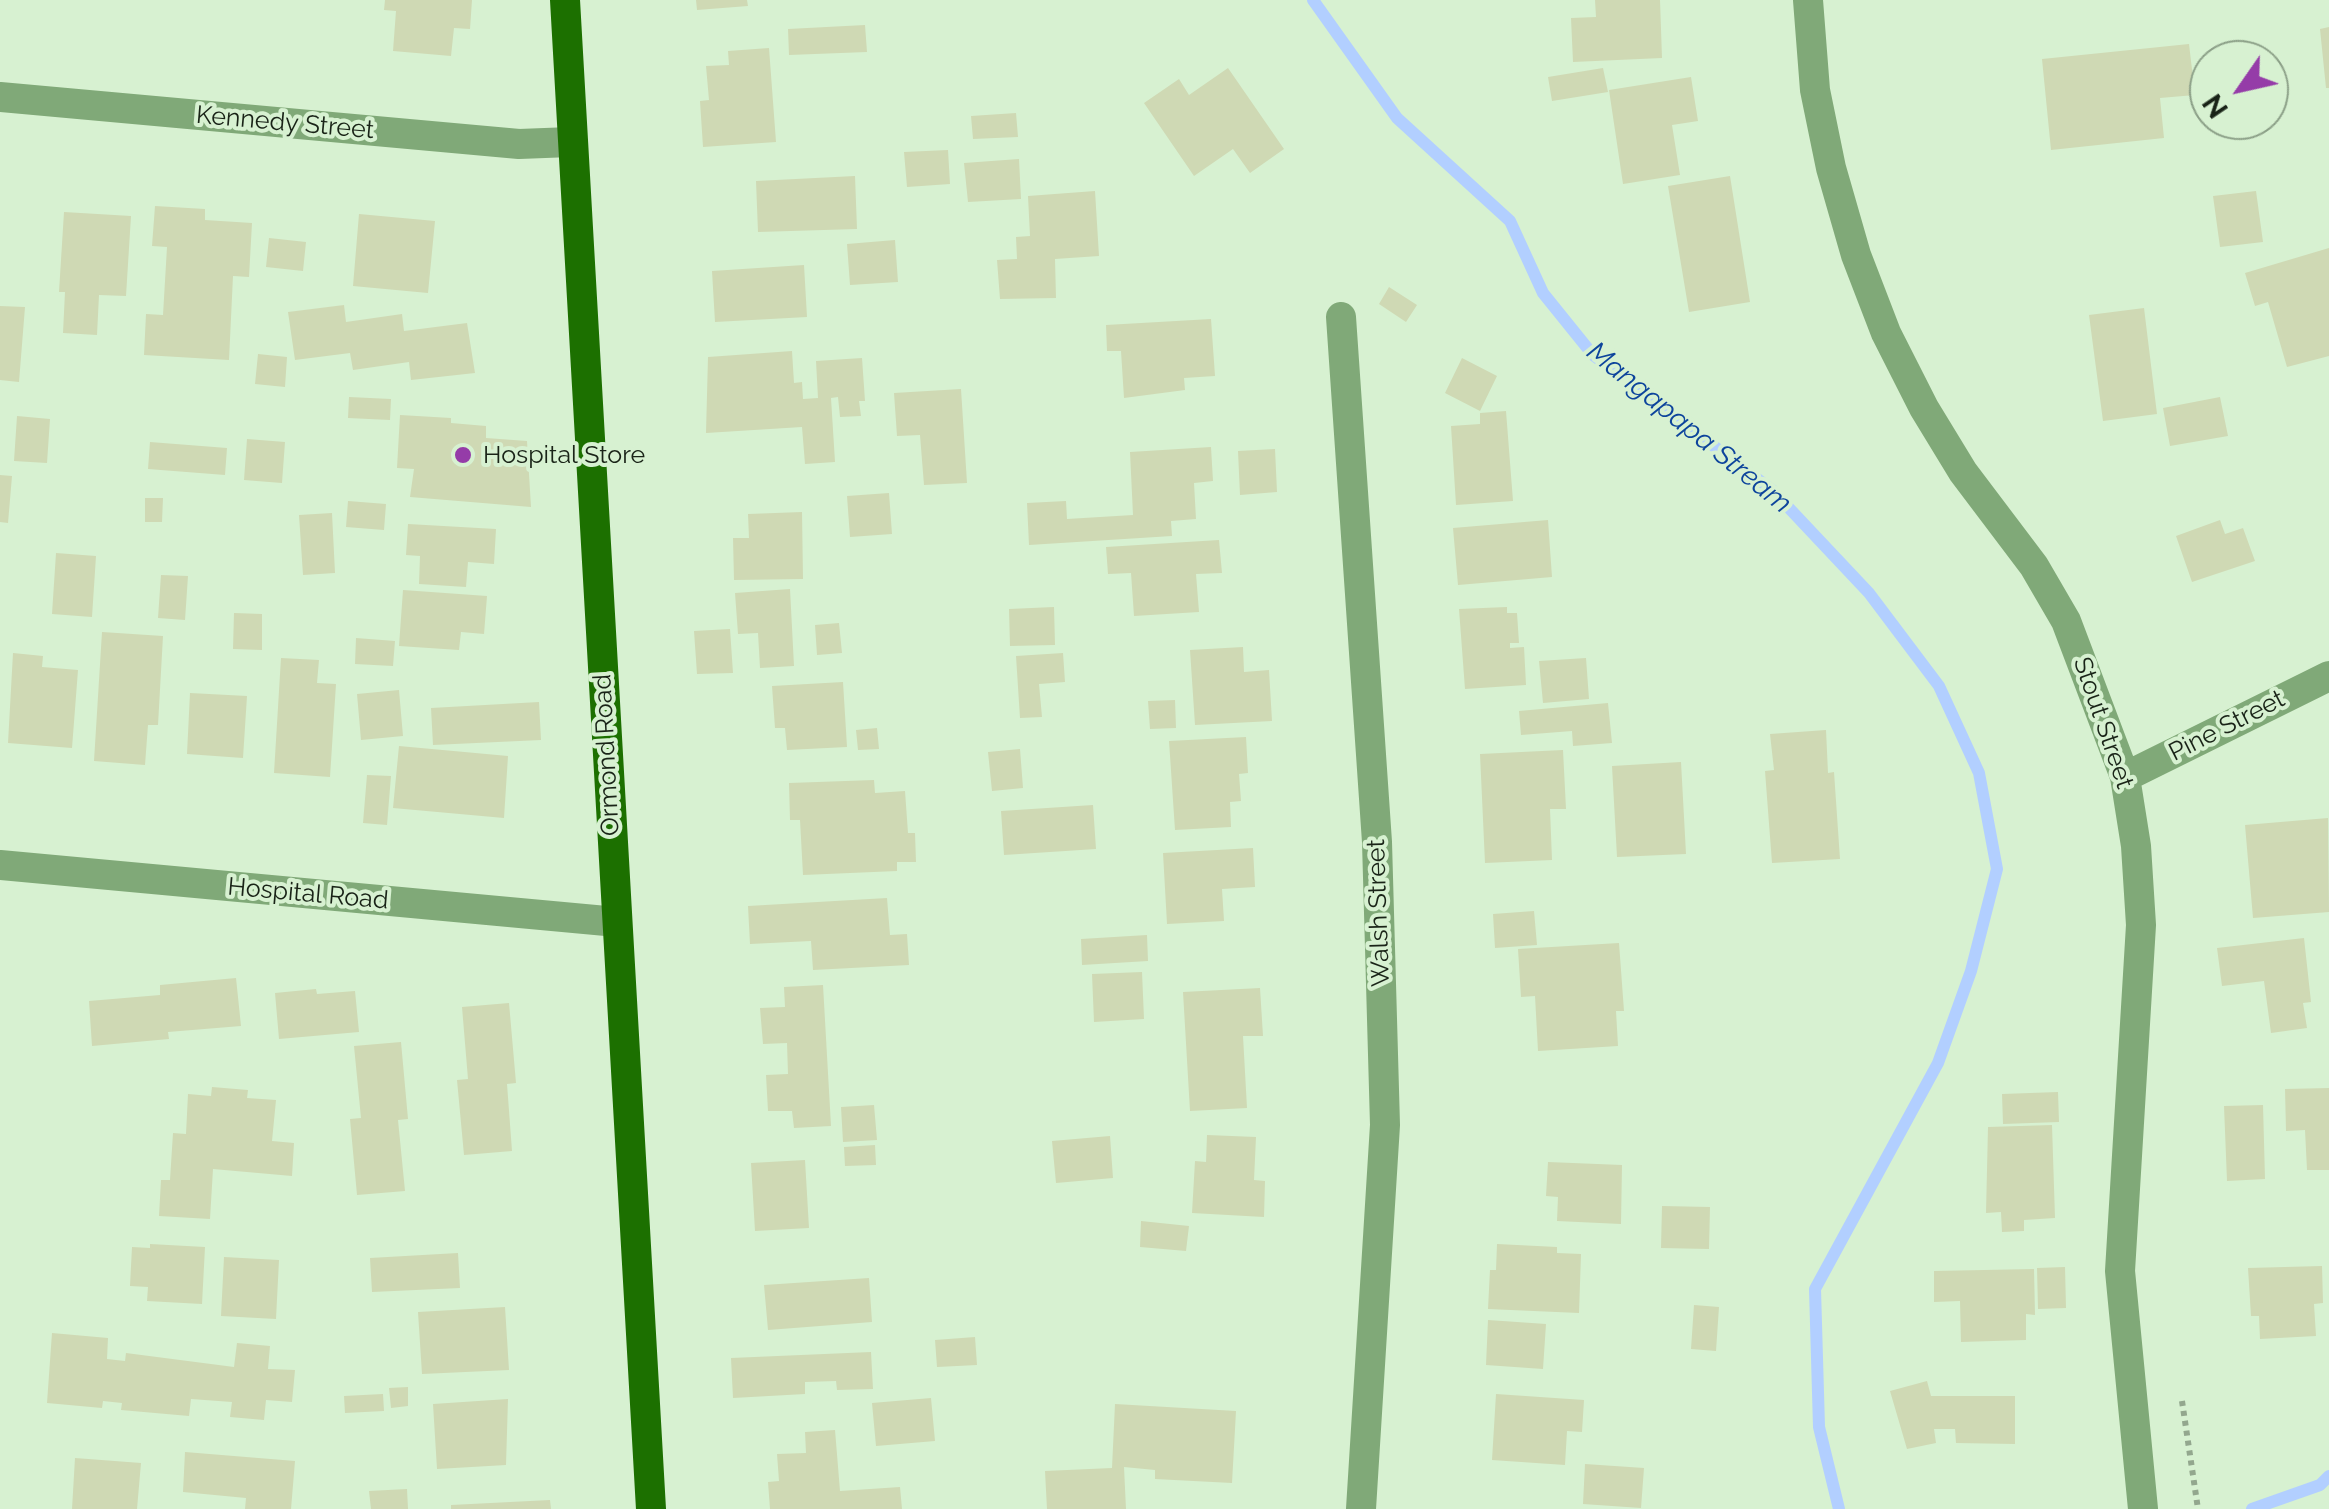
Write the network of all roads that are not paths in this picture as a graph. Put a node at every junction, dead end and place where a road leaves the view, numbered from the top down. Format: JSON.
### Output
{"nodes":[{"id":1,"x":565,"y":0,"type":"edge"},
{"id":2,"x":1808,"y":0,"type":"edge"},
{"id":3,"x":0,"y":96,"type":"edge"},
{"id":4,"x":571,"y":142,"type":"junction"},
{"id":5,"x":1341,"y":317,"type":"dead end"},
{"id":6,"x":2329,"y":676,"type":"edge"},
{"id":7,"x":2126,"y":777,"type":"junction"},
{"id":8,"x":0,"y":865,"type":"edge"},
{"id":9,"x":617,"y":922,"type":"junction"},
{"id":10,"x":651,"y":1509,"type":"edge"},
{"id":11,"x":1361,"y":1509,"type":"edge"},
{"id":12,"x":2143,"y":1509,"type":"edge"}],
"edges":[{"from":1,"to":4,"type":"main road","name":"Ormond Road"},
{"from":2,"to":7,"type":"street","name":"Stout Street"},
{"from":3,"to":4,"type":"street","name":"Kennedy Street"},
{"from":4,"to":9,"type":"main road","name":"Ormond Road"},
{"from":5,"to":11,"type":"street","name":"Walsh Street"},
{"from":6,"to":7,"type":"street","name":"Pine Street"},
{"from":7,"to":12,"type":"street","name":"Stout Street"},
{"from":8,"to":9,"type":"street","name":"Hospital Road"},
{"from":9,"to":10,"type":"main road","name":"Ormond Road"}]}
